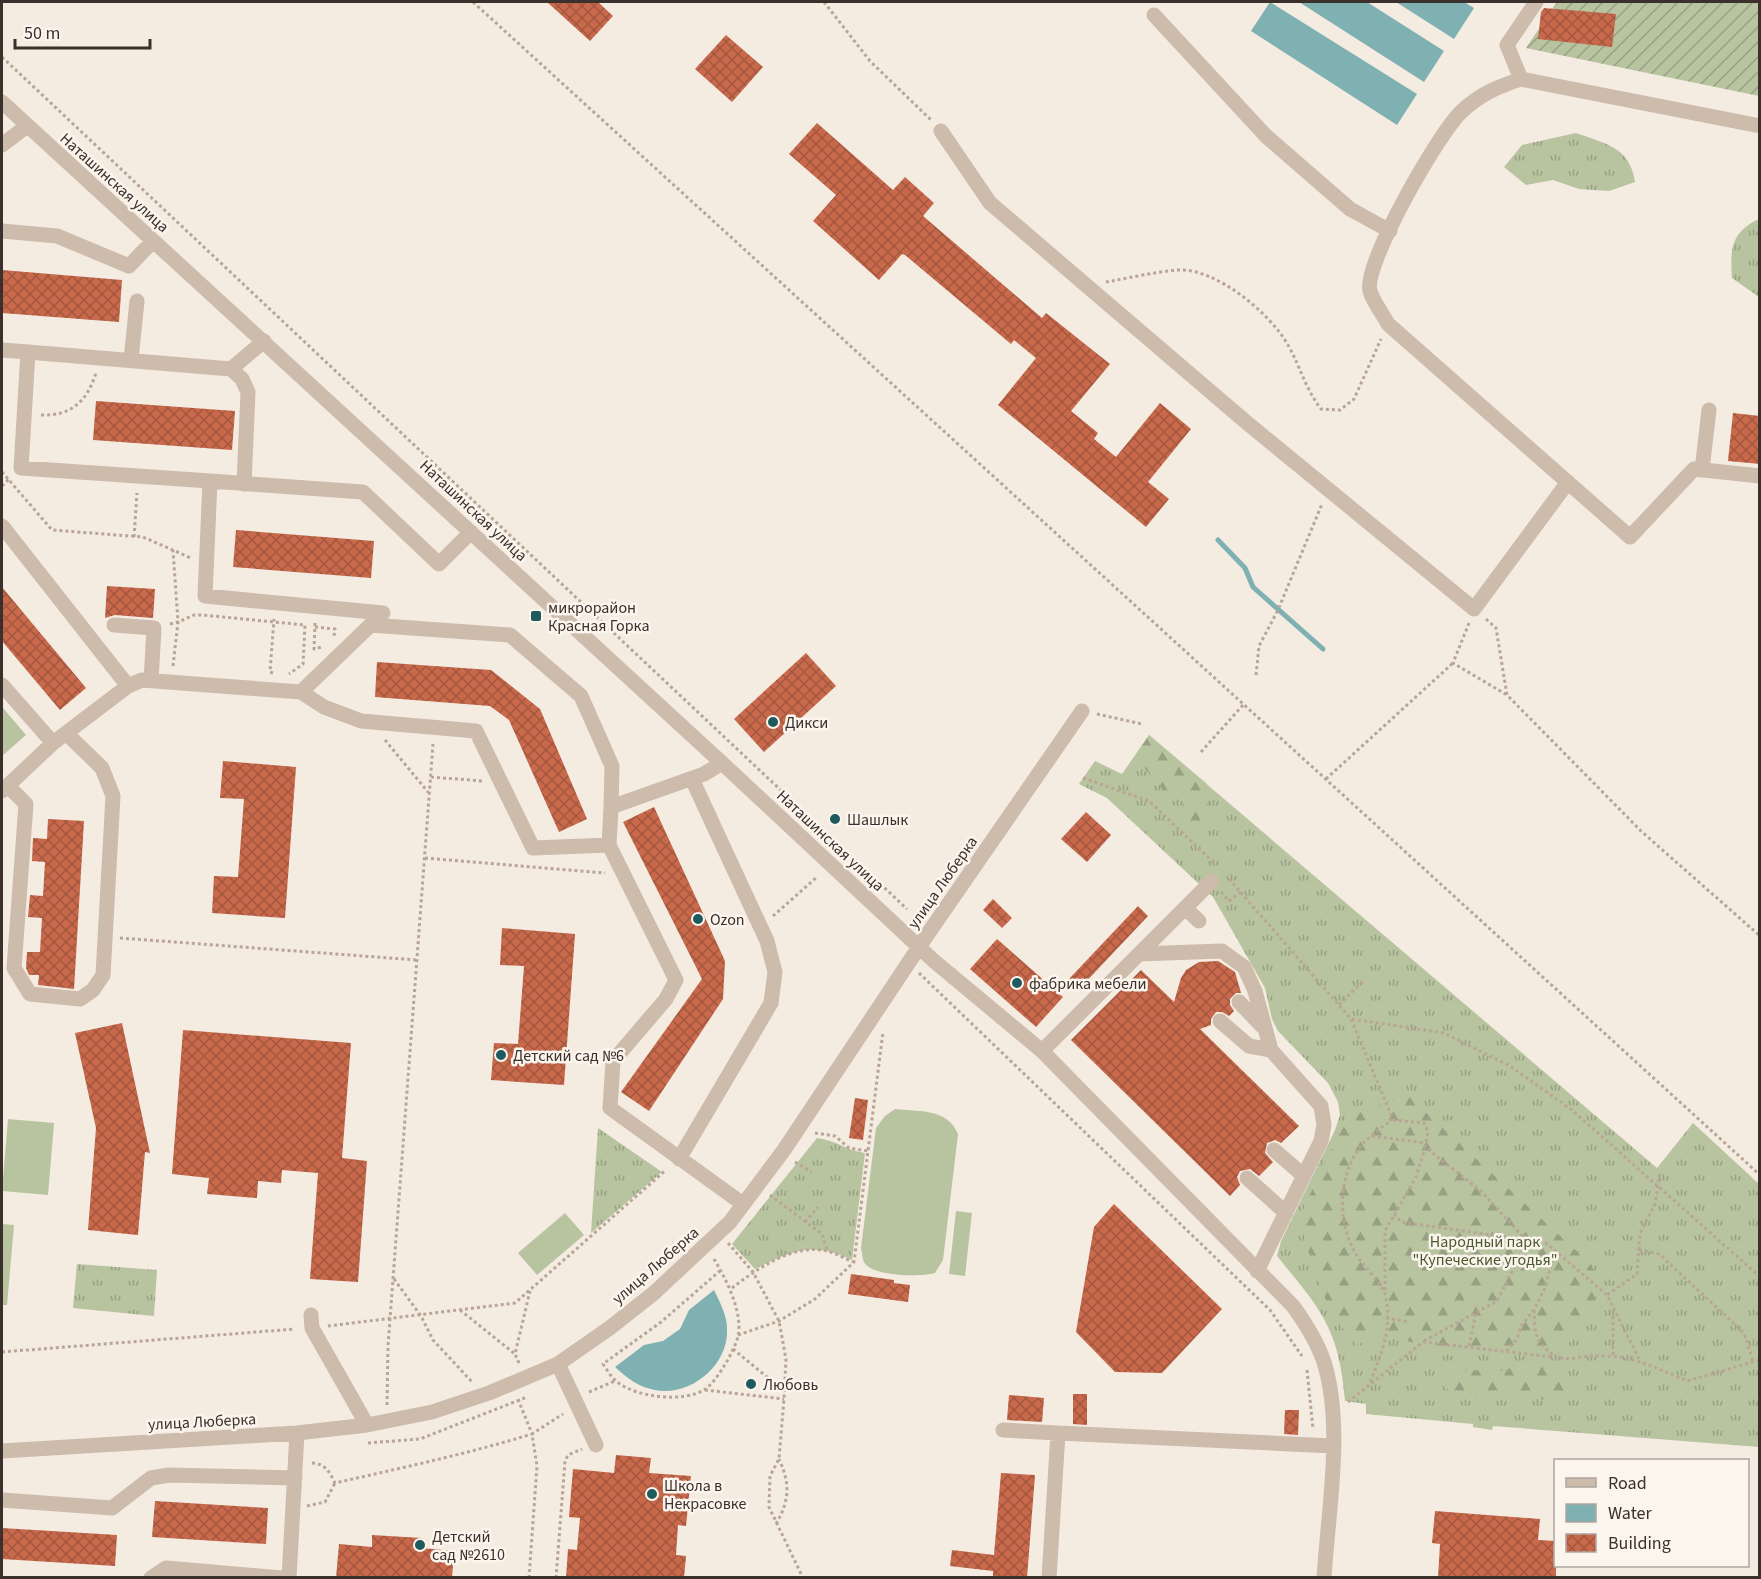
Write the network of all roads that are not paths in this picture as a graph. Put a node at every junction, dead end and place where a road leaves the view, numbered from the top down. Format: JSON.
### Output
{"nodes":[{"id":1,"x":1536,"y":2,"type":"edge"},
{"id":2,"x":1154,"y":15,"type":"dead end"},
{"id":3,"x":1521,"y":79,"type":"junction"},
{"id":4,"x":2,"y":102,"type":"edge"},
{"id":5,"x":27,"y":126,"type":"junction"},
{"id":6,"x":1760,"y":126,"type":"edge"},
{"id":7,"x":941,"y":130,"type":"road end"},
{"id":8,"x":2,"y":145,"type":"edge"},
{"id":9,"x":2,"y":231,"type":"edge"},
{"id":10,"x":1390,"y":231,"type":"junction"},
{"id":11,"x":153,"y":240,"type":"junction"},
{"id":12,"x":137,"y":301,"type":"dead end"},
{"id":13,"x":264,"y":341,"type":"junction"},
{"id":14,"x":2,"y":350,"type":"edge"},
{"id":15,"x":28,"y":352,"type":"junction"},
{"id":16,"x":131,"y":360,"type":"junction"},
{"id":17,"x":231,"y":369,"type":"junction"},
{"id":18,"x":1709,"y":410,"type":"dead end"},
{"id":19,"x":1702,"y":470,"type":"junction"},
{"id":20,"x":1760,"y":476,"type":"edge"},
{"id":21,"x":210,"y":481,"type":"junction"},
{"id":22,"x":1568,"y":482,"type":"junction"},
{"id":23,"x":244,"y":484,"type":"junction"},
{"id":24,"x":2,"y":526,"type":"edge"},
{"id":25,"x":471,"y":532,"type":"junction"},
{"id":26,"x":114,"y":625,"type":"dead end"},
{"id":27,"x":370,"y":625,"type":"junction"},
{"id":28,"x":152,"y":681,"type":"junction"},
{"id":29,"x":2,"y":685,"type":"edge"},
{"id":30,"x":128,"y":686,"type":"junction"},
{"id":31,"x":301,"y":692,"type":"junction"},
{"id":32,"x":1082,"y":711,"type":"road end"},
{"id":33,"x":66,"y":733,"type":"junction"},
{"id":34,"x":53,"y":743,"type":"junction"},
{"id":35,"x":722,"y":763,"type":"junction"},
{"id":36,"x":692,"y":778,"type":"junction"},
{"id":37,"x":5,"y":789,"type":"edge"},
{"id":38,"x":611,"y":807,"type":"junction"},
{"id":39,"x":609,"y":845,"type":"junction"},
{"id":40,"x":1218,"y":878,"type":"road end"},
{"id":41,"x":1185,"y":908,"type":"junction"},
{"id":42,"x":1199,"y":921,"type":"dead end"},
{"id":43,"x":919,"y":947,"type":"junction"},
{"id":44,"x":1139,"y":954,"type":"junction"},
{"id":45,"x":1239,"y":1002,"type":"dead end"},
{"id":46,"x":1220,"y":1021,"type":"dead end"},
{"id":47,"x":1265,"y":1028,"type":"junction"},
{"id":48,"x":1271,"y":1050,"type":"junction"},
{"id":49,"x":1042,"y":1051,"type":"junction"},
{"id":50,"x":1275,"y":1150,"type":"dead end"},
{"id":51,"x":679,"y":1159,"type":"junction"},
{"id":52,"x":1304,"y":1176,"type":"junction"},
{"id":53,"x":1247,"y":1178,"type":"dead end"},
{"id":54,"x":743,"y":1204,"type":"junction"},
{"id":55,"x":1286,"y":1213,"type":"junction"},
{"id":56,"x":1257,"y":1271,"type":"junction"},
{"id":57,"x":311,"y":1322,"type":"road end"},
{"id":58,"x":558,"y":1364,"type":"junction"},
{"id":59,"x":367,"y":1425,"type":"junction"},
{"id":60,"x":1003,"y":1430,"type":"dead end"},
{"id":61,"x":297,"y":1433,"type":"junction"},
{"id":62,"x":1058,"y":1433,"type":"junction"},
{"id":63,"x":596,"y":1445,"type":"road end"},
{"id":64,"x":1333,"y":1446,"type":"junction"},
{"id":65,"x":2,"y":1451,"type":"edge"},
{"id":66,"x":295,"y":1478,"type":"junction"},
{"id":67,"x":2,"y":1500,"type":"edge"},
{"id":68,"x":151,"y":1578,"type":"edge"},
{"id":69,"x":282,"y":1578,"type":"edge"},
{"id":70,"x":289,"y":1578,"type":"edge"},
{"id":71,"x":1049,"y":1578,"type":"edge"},
{"id":72,"x":1324,"y":1578,"type":"edge"}],
"edges":[{"from":1,"to":3,"type":"street"},
{"from":2,"to":10,"type":"street"},
{"from":3,"to":6,"type":"street"},
{"from":3,"to":10,"type":"street"},
{"from":4,"to":5,"type":"street","name":"Наташинская улица"},
{"from":5,"to":8,"type":"street"},
{"from":5,"to":11,"type":"street","name":"Наташинская улица"},
{"from":7,"to":22,"type":"street"},
{"from":9,"to":11,"type":"street"},
{"from":10,"to":22,"type":"street"},
{"from":11,"to":13,"type":"street","name":"Наташинская улица"},
{"from":12,"to":16,"type":"street"},
{"from":13,"to":17,"type":"street"},
{"from":13,"to":25,"type":"street","name":"Наташинская улица"},
{"from":14,"to":15,"type":"street"},
{"from":15,"to":16,"type":"street"},
{"from":15,"to":21,"type":"street"},
{"from":16,"to":17,"type":"street"},
{"from":17,"to":23,"type":"street"},
{"from":18,"to":19,"type":"street"},
{"from":19,"to":20,"type":"street"},
{"from":19,"to":22,"type":"street"},
{"from":21,"to":23,"type":"street"},
{"from":21,"to":27,"type":"street"},
{"from":23,"to":25,"type":"street"},
{"from":24,"to":30,"type":"street"},
{"from":25,"to":35,"type":"street","name":"Наташинская улица"},
{"from":26,"to":28,"type":"street"},
{"from":27,"to":31,"type":"street"},
{"from":27,"to":38,"type":"street"},
{"from":28,"to":30,"type":"street"},
{"from":28,"to":31,"type":"street"},
{"from":29,"to":34,"type":"street"},
{"from":30,"to":33,"type":"street"},
{"from":31,"to":39,"type":"street"},
{"from":32,"to":43,"type":"street","name":"улица Люберка"},
{"from":33,"to":34,"type":"street"},
{"from":33,"to":37,"type":"street"},
{"from":34,"to":37,"type":"street"},
{"from":35,"to":36,"type":"street"},
{"from":35,"to":43,"type":"street","name":"Наташинская улица"},
{"from":36,"to":38,"type":"street"},
{"from":36,"to":51,"type":"street"},
{"from":38,"to":39,"type":"street"},
{"from":39,"to":51,"type":"street"},
{"from":40,"to":41,"type":"street"},
{"from":41,"to":42,"type":"street"},
{"from":41,"to":44,"type":"street"},
{"from":43,"to":49,"type":"street","name":"Наташинская улица"},
{"from":43,"to":54,"type":"street","name":"улица Люберка"},
{"from":44,"to":47,"type":"street"},
{"from":44,"to":49,"type":"street"},
{"from":45,"to":47,"type":"street"},
{"from":46,"to":48,"type":"street"},
{"from":47,"to":48,"type":"street"},
{"from":48,"to":52,"type":"street"},
{"from":49,"to":56,"type":"street","name":"Наташинская улица"},
{"from":50,"to":52,"type":"street"},
{"from":51,"to":54,"type":"street"},
{"from":52,"to":55,"type":"street"},
{"from":53,"to":55,"type":"street"},
{"from":54,"to":58,"type":"street","name":"улица Люберка"},
{"from":55,"to":56,"type":"street"},
{"from":56,"to":64,"type":"street","name":"Наташинская улица"},
{"from":57,"to":59,"type":"street"},
{"from":58,"to":59,"type":"street","name":"улица Люберка"},
{"from":58,"to":63,"type":"street"},
{"from":59,"to":61,"type":"street","name":"улица Люберка"},
{"from":60,"to":62,"type":"street"},
{"from":61,"to":65,"type":"street","name":"улица Люберка"},
{"from":61,"to":66,"type":"street"},
{"from":62,"to":64,"type":"street"},
{"from":62,"to":71,"type":"street"},
{"from":64,"to":72,"type":"street","name":"Наташинская улица"},
{"from":66,"to":67,"type":"street"},
{"from":66,"to":70,"type":"street"},
{"from":68,"to":69,"type":"street"}]}
